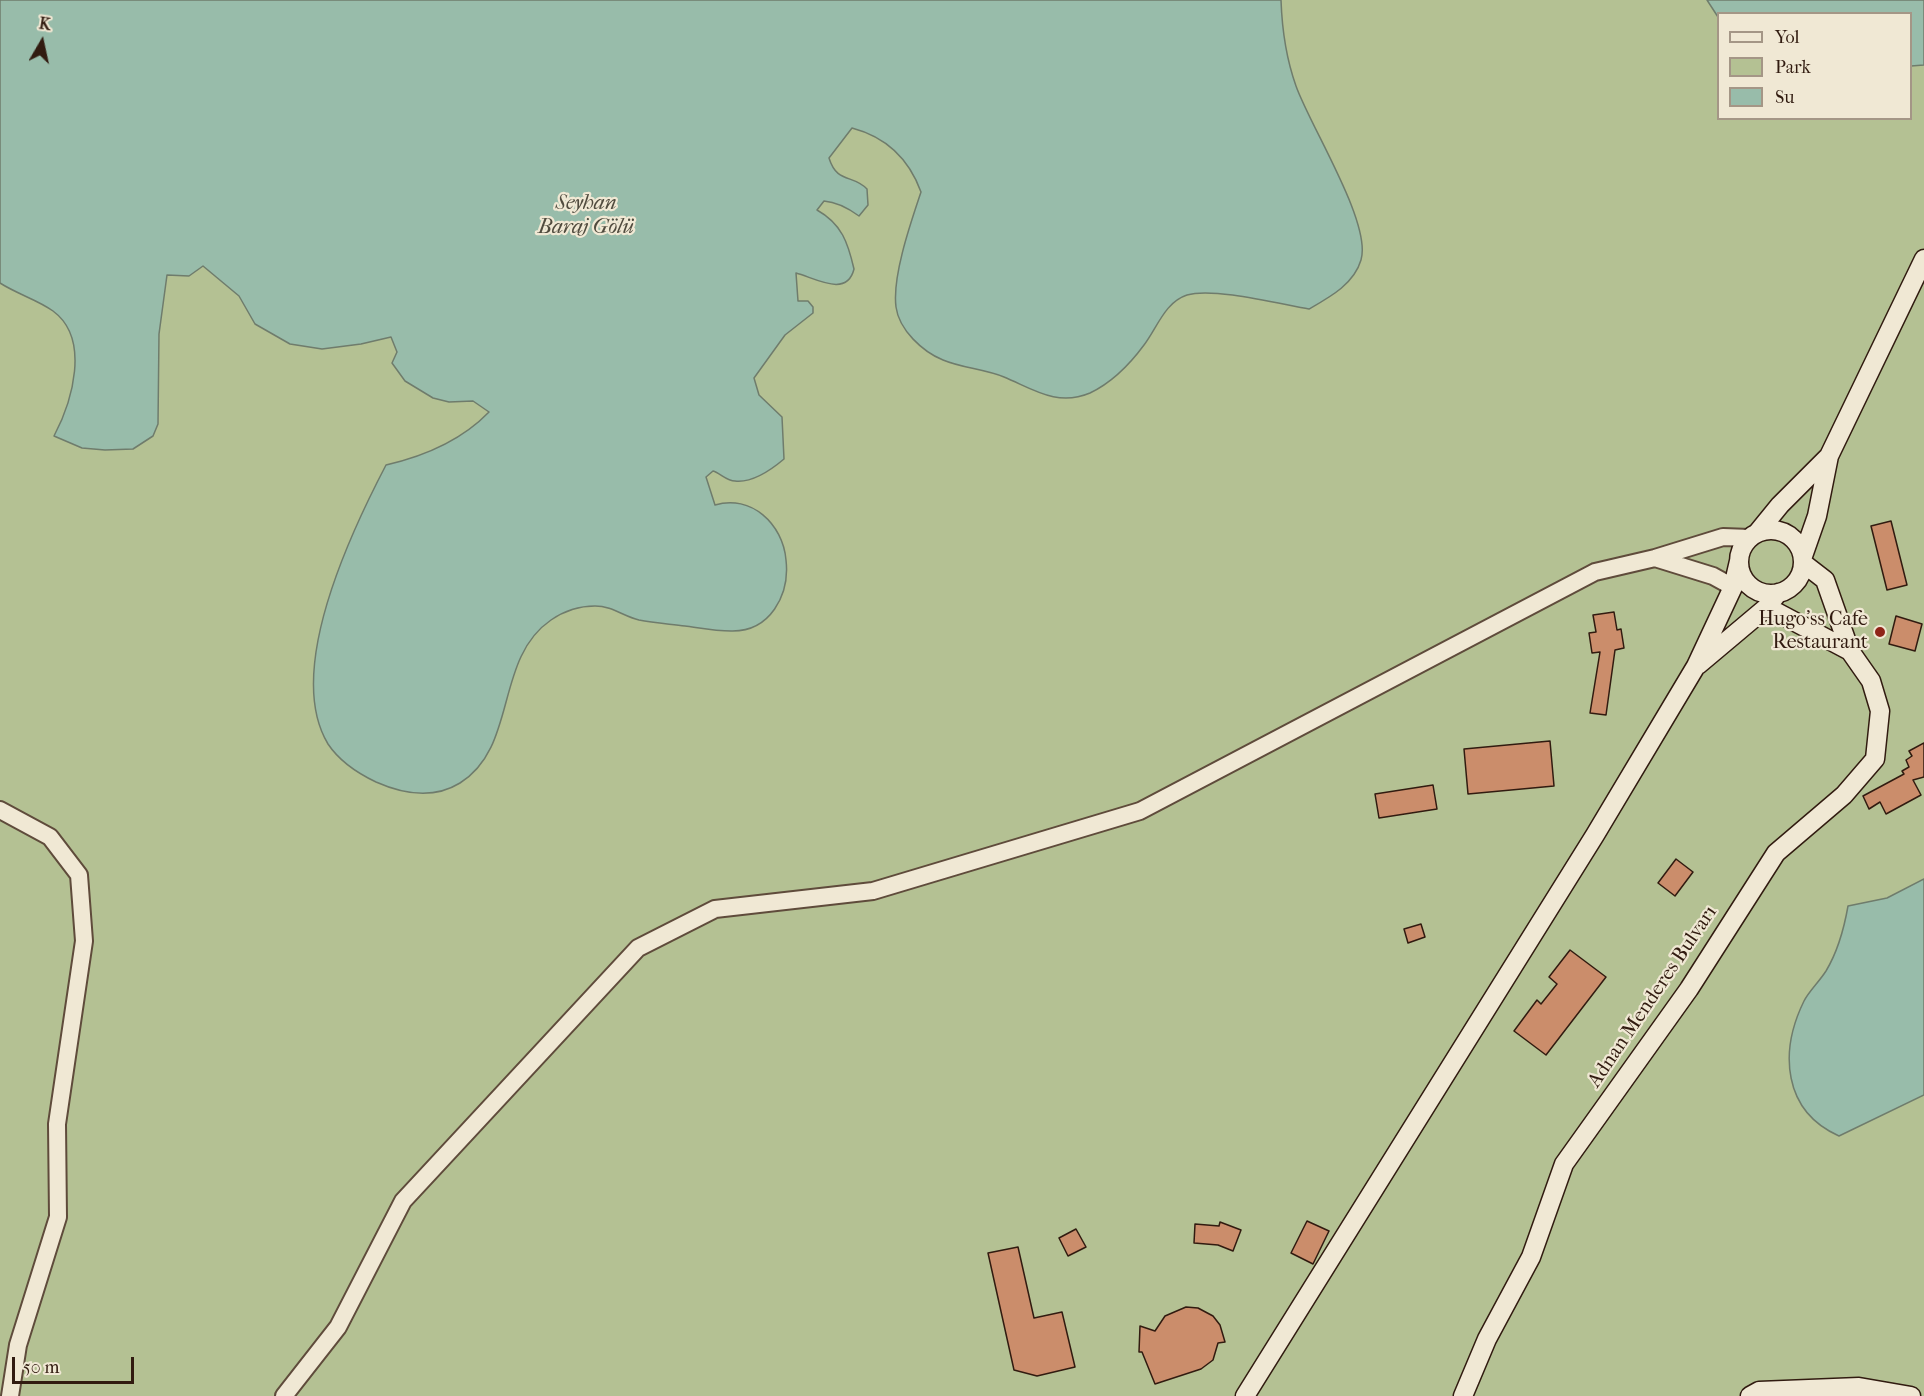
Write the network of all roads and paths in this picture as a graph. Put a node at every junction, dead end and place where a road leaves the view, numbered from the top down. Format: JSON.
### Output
{"nodes":[{"id":1,"x":1924,"y":259,"type":"edge"},
{"id":2,"x":1829,"y":456,"type":"junction"},
{"id":3,"x":1754,"y":535,"type":"junction"},
{"id":4,"x":1655,"y":558,"type":"junction"},
{"id":5,"x":1803,"y":560,"type":"junction"},
{"id":6,"x":1739,"y":561,"type":"junction"},
{"id":7,"x":1733,"y":587,"type":"junction"},
{"id":8,"x":1772,"y":600,"type":"junction"},
{"id":9,"x":1850,"y":651,"type":"junction"},
{"id":10,"x":1696,"y":666,"type":"junction"},
{"id":11,"x":0,"y":810,"type":"edge"},
{"id":12,"x":10,"y":1396,"type":"edge"},
{"id":13,"x":284,"y":1396,"type":"edge"},
{"id":14,"x":1245,"y":1396,"type":"edge"},
{"id":15,"x":1463,"y":1396,"type":"edge"},
{"id":16,"x":1750,"y":1396,"type":"edge"},
{"id":17,"x":1911,"y":1396,"type":"edge"}],
"edges":[{"from":1,"to":2,"type":"main road"},
{"from":2,"to":3,"type":"main road"},
{"from":2,"to":5,"type":"main road"},
{"from":3,"to":4,"type":"street"},
{"from":3,"to":5,"type":"main road"},
{"from":3,"to":6,"type":"main road"},
{"from":4,"to":7,"type":"street"},
{"from":4,"to":13,"type":"street"},
{"from":5,"to":8,"type":"main road"},
{"from":5,"to":9,"type":"main road"},
{"from":6,"to":7,"type":"main road"},
{"from":6,"to":8,"type":"main road"},
{"from":7,"to":10,"type":"main road"},
{"from":8,"to":9,"type":"main road"},
{"from":8,"to":10,"type":"main road"},
{"from":9,"to":15,"type":"main road","name":"Adnan Menderes Bulvarı"},
{"from":10,"to":14,"type":"main road"},
{"from":11,"to":12,"type":"street"},
{"from":16,"to":17,"type":"main road"}]}
